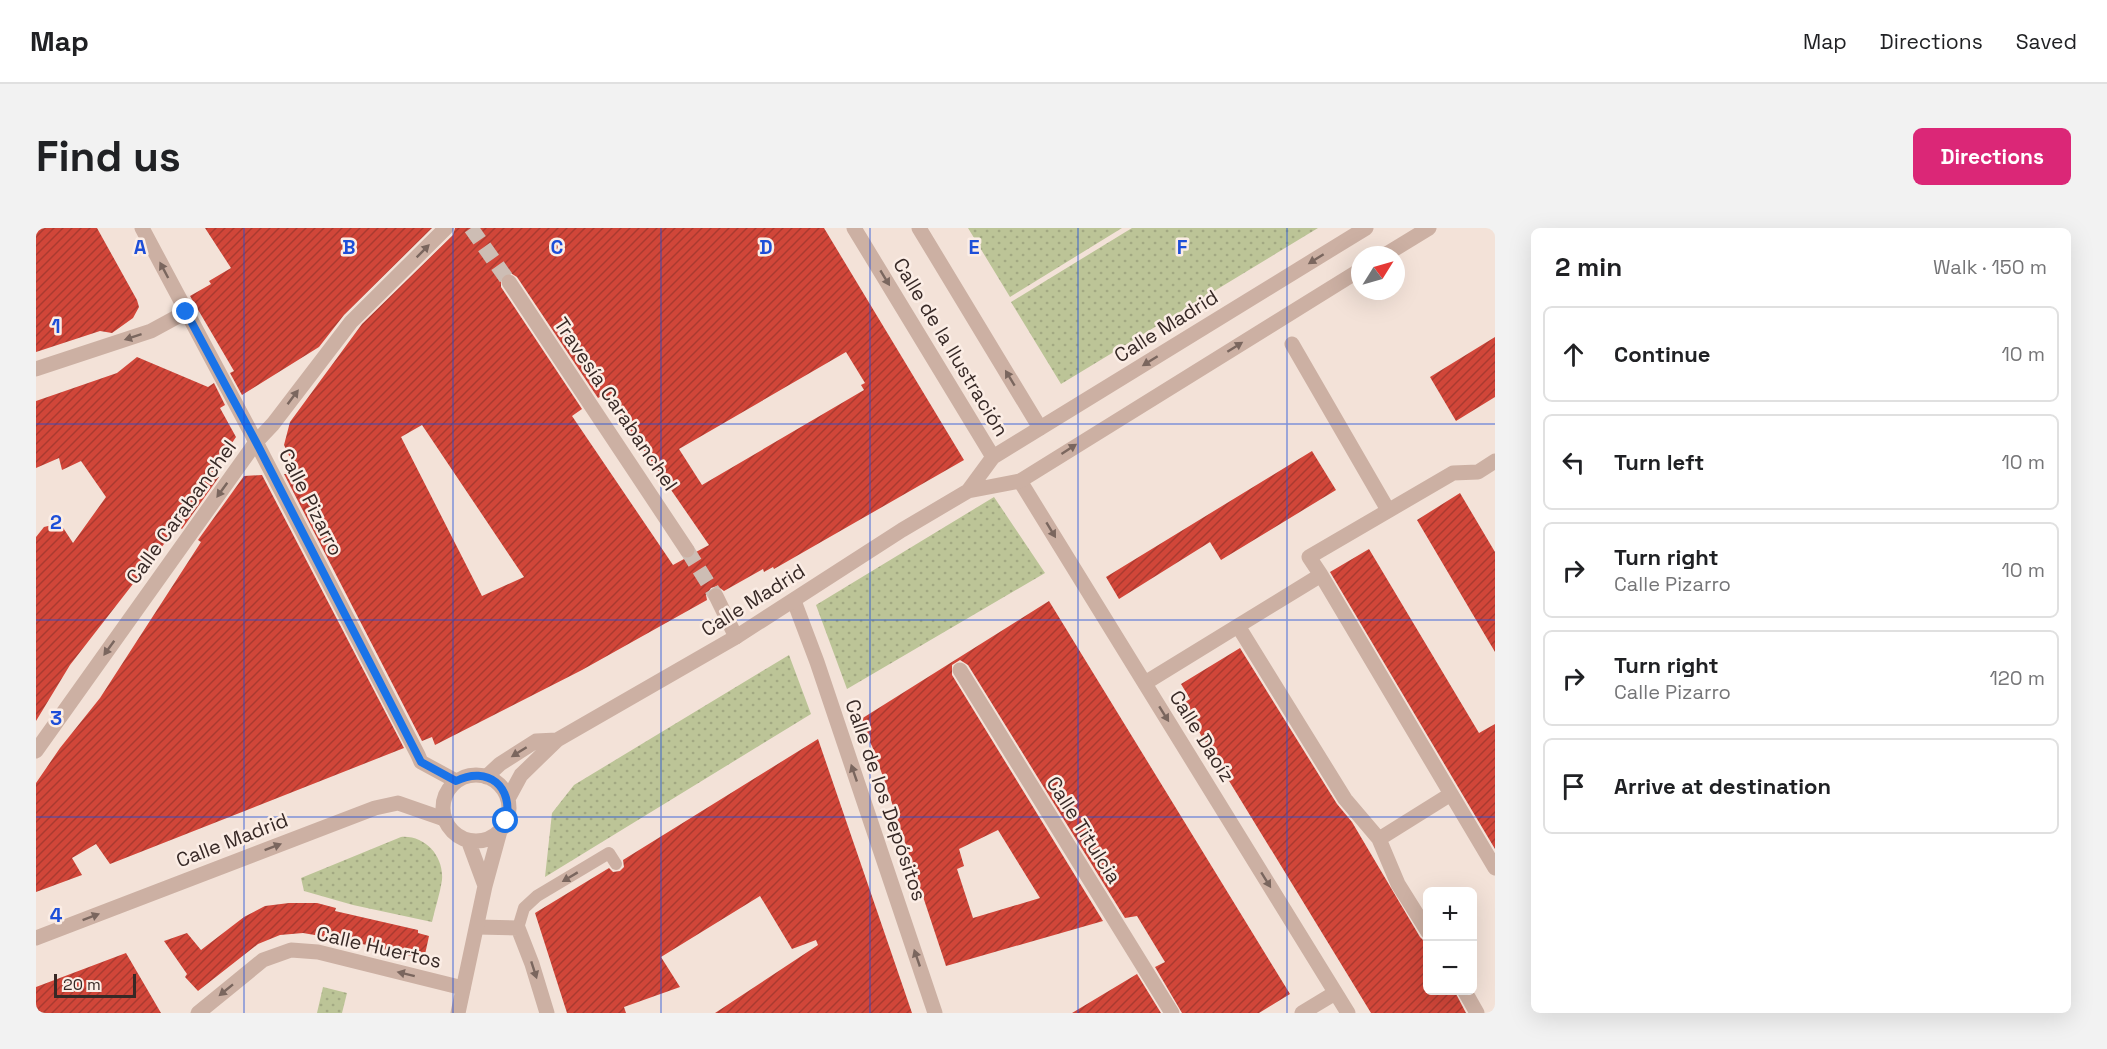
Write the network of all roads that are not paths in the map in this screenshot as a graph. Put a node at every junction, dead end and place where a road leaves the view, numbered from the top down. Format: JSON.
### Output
{"nodes":[{"id":1,"x":142,"y":228,"type":"edge"},
{"id":2,"x":446,"y":228,"type":"edge"},
{"id":3,"x":854,"y":228,"type":"edge"},
{"id":4,"x":919,"y":228,"type":"edge"},
{"id":5,"x":1366,"y":228,"type":"edge"},
{"id":6,"x":1429,"y":228,"type":"edge"},
{"id":7,"x":1400,"y":246,"type":"edge"},
{"id":8,"x":1351,"y":276,"type":"edge"},
{"id":9,"x":509,"y":282,"type":"tunnel mouth"},
{"id":10,"x":186,"y":312,"type":"junction"},
{"id":11,"x":1292,"y":344,"type":"dead end"},
{"id":12,"x":36,"y":369,"type":"edge"},
{"id":13,"x":1040,"y":428,"type":"junction"},
{"id":14,"x":256,"y":442,"type":"junction"},
{"id":15,"x":993,"y":457,"type":"junction"},
{"id":16,"x":1495,"y":461,"type":"edge"},
{"id":17,"x":1020,"y":481,"type":"junction"},
{"id":18,"x":968,"y":491,"type":"junction"},
{"id":19,"x":1388,"y":510,"type":"junction"},
{"id":20,"x":687,"y":550,"type":"tunnel mouth"},
{"id":21,"x":1321,"y":575,"type":"junction"},
{"id":22,"x":716,"y":596,"type":"tunnel mouth"},
{"id":23,"x":794,"y":601,"type":"junction"},
{"id":24,"x":1238,"y":626,"type":"junction"},
{"id":25,"x":736,"y":636,"type":"junction"},
{"id":26,"x":960,"y":670,"type":"dead end"},
{"id":27,"x":1145,"y":683,"type":"junction"},
{"id":28,"x":557,"y":740,"type":"junction"},
{"id":29,"x":38,"y":743,"type":"edge"},
{"id":30,"x":486,"y":777,"type":"junction"},
{"id":31,"x":456,"y":781,"type":"junction"},
{"id":32,"x":1451,"y":794,"type":"junction"},
{"id":33,"x":508,"y":799,"type":"junction"},
{"id":34,"x":444,"y":819,"type":"junction"},
{"id":35,"x":500,"y":831,"type":"junction"},
{"id":36,"x":1379,"y":838,"type":"junction"},
{"id":37,"x":468,"y":840,"type":"junction"},
{"id":38,"x":616,"y":864,"type":"dead end"},
{"id":39,"x":1495,"y":868,"type":"edge"},
{"id":40,"x":485,"y":886,"type":"junction"},
{"id":41,"x":1423,"y":924,"type":"edge"},
{"id":42,"x":477,"y":927,"type":"junction"},
{"id":43,"x":518,"y":928,"type":"junction"},
{"id":44,"x":36,"y":938,"type":"edge"},
{"id":45,"x":463,"y":988,"type":"junction"},
{"id":46,"x":1335,"y":993,"type":"junction"},
{"id":47,"x":1467,"y":995,"type":"edge"},
{"id":48,"x":198,"y":1013,"type":"edge"},
{"id":49,"x":458,"y":1013,"type":"edge"},
{"id":50,"x":547,"y":1013,"type":"edge"},
{"id":51,"x":935,"y":1013,"type":"edge"},
{"id":52,"x":1172,"y":1013,"type":"edge"},
{"id":53,"x":1302,"y":1013,"type":"edge"},
{"id":54,"x":1348,"y":1013,"type":"edge"},
{"id":55,"x":1478,"y":1013,"type":"edge"}],
"edges":[{"from":10,"to":1,"type":"street","name":"Calle Pizarro","one_way":true},
{"from":14,"to":2,"type":"street","name":"Calle Carabanchel","one_way":true},
{"from":3,"to":15,"type":"street","name":"Calle de la Ilustración","one_way":true},
{"from":13,"to":4,"type":"street","name":"Calle de la Ilustración","one_way":true},
{"from":5,"to":13,"type":"street","name":"Calle Madrid","one_way":true},
{"from":6,"to":7,"type":"street"},
{"from":17,"to":8,"type":"street","name":"Calle Madrid","one_way":true},
{"from":9,"to":20,"type":"street","name":"Travesía Carabanchel"},
{"from":10,"to":12,"type":"street","one_way":true},
{"from":10,"to":14,"type":"street","name":"Calle Pizarro"},
{"from":11,"to":19,"type":"street"},
{"from":13,"to":15,"type":"street","name":"Calle Madrid"},
{"from":14,"to":29,"type":"street","name":"Calle Carabanchel","one_way":true},
{"from":14,"to":31,"type":"street","name":"Calle Pizarro"},
{"from":15,"to":18,"type":"street","name":"Calle Madrid"},
{"from":16,"to":19,"type":"street"},
{"from":17,"to":18,"type":"street","name":"Calle Madrid"},
{"from":17,"to":27,"type":"street","name":"Calle Daoíz","one_way":true},
{"from":18,"to":23,"type":"street","name":"Calle Madrid"},
{"from":19,"to":21,"type":"street"},
{"from":21,"to":24,"type":"street"},
{"from":21,"to":32,"type":"street"},
{"from":22,"to":25,"type":"street"},
{"from":23,"to":25,"type":"street","name":"Calle Madrid"},
{"from":51,"to":23,"type":"street","name":"Calle de los Depósitos","one_way":true},
{"from":24,"to":27,"type":"street"},
{"from":24,"to":36,"type":"street"},
{"from":25,"to":28,"type":"street","name":"Calle Madrid"},
{"from":26,"to":52,"type":"street","name":"Calle Titulcia"},
{"from":27,"to":46,"type":"street","name":"Calle Daoíz","one_way":true},
{"from":28,"to":30,"type":"street","name":"Calle Madrid","one_way":true},
{"from":28,"to":33,"type":"street","name":"Calle Madrid"},
{"from":30,"to":31,"type":"street"},
{"from":30,"to":33,"type":"street"},
{"from":31,"to":34,"type":"street"},
{"from":32,"to":36,"type":"street"},
{"from":32,"to":39,"type":"street"},
{"from":33,"to":35,"type":"street"},
{"from":34,"to":37,"type":"street"},
{"from":44,"to":34,"type":"street","name":"Calle Madrid","one_way":true},
{"from":35,"to":37,"type":"street"},
{"from":35,"to":40,"type":"street"},
{"from":36,"to":41,"type":"street"},
{"from":37,"to":40,"type":"street"},
{"from":38,"to":43,"type":"lane","one_way":true},
{"from":40,"to":42,"type":"street"},
{"from":42,"to":43,"type":"street"},
{"from":42,"to":45,"type":"street"},
{"from":43,"to":50,"type":"street","one_way":true},
{"from":45,"to":48,"type":"street","name":"Calle Huertos","one_way":true},
{"from":45,"to":49,"type":"street"},
{"from":46,"to":53,"type":"street"},
{"from":46,"to":54,"type":"street","name":"Calle Daoíz"},
{"from":47,"to":55,"type":"street"}]}
